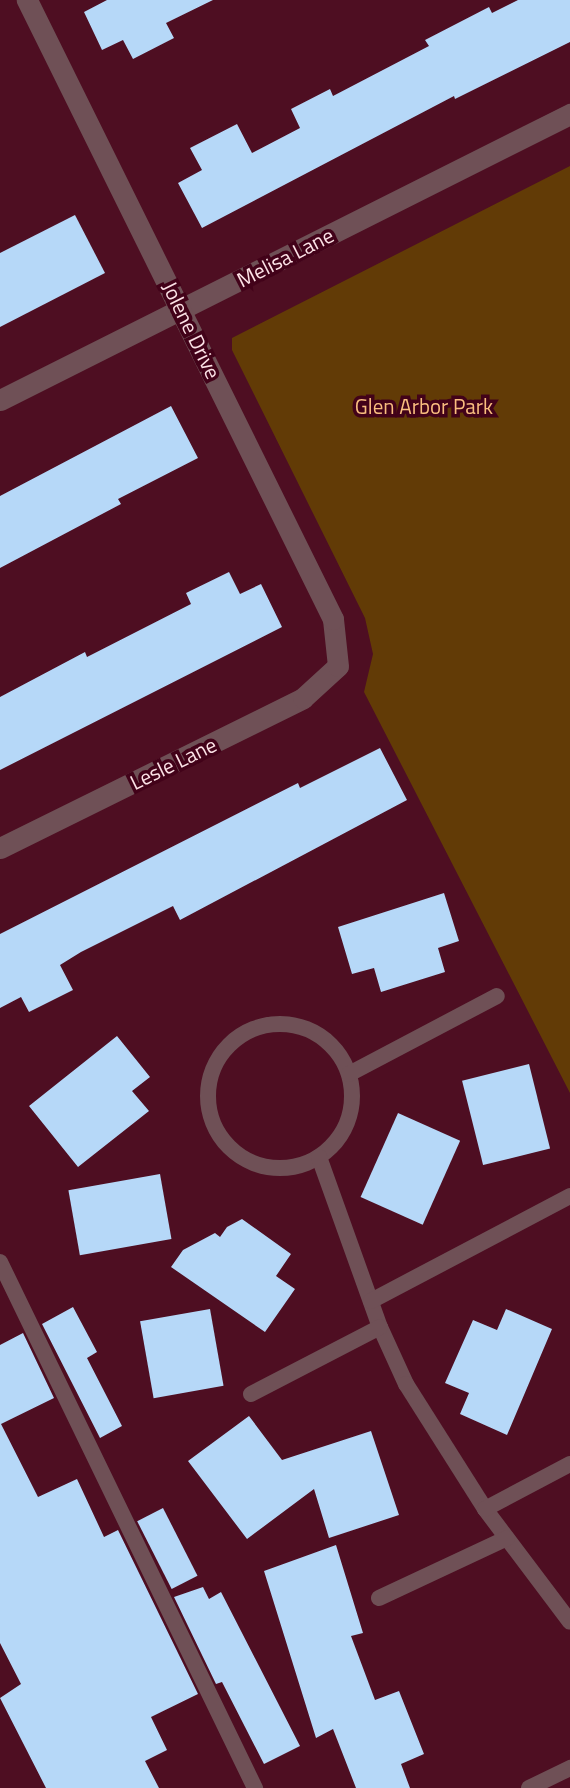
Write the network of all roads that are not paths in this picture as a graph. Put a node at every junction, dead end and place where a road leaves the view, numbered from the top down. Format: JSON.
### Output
{"nodes":[{"id":1,"x":27,"y":0,"type":"edge"},
{"id":2,"x":570,"y":114,"type":"edge"},
{"id":3,"x":182,"y":308,"type":"junction"},
{"id":4,"x":0,"y":400,"type":"edge"},
{"id":5,"x":338,"y":666,"type":"joint"},
{"id":6,"x":0,"y":848,"type":"edge"},
{"id":7,"x":497,"y":996,"type":"dead end"},
{"id":8,"x":349,"y":1074,"type":"junction"},
{"id":9,"x":319,"y":1157,"type":"junction"},
{"id":10,"x":570,"y":1196,"type":"edge"},
{"id":11,"x":0,"y":1262,"type":"edge"},
{"id":12,"x":370,"y":1301,"type":"junction"},
{"id":13,"x":380,"y":1327,"type":"junction"},
{"id":14,"x":251,"y":1394,"type":"dead end"},
{"id":15,"x":570,"y":1464,"type":"edge"},
{"id":16,"x":485,"y":1508,"type":"junction"},
{"id":17,"x":507,"y":1538,"type":"junction"},
{"id":18,"x":379,"y":1598,"type":"dead end"},
{"id":19,"x":570,"y":1622,"type":"edge"},
{"id":20,"x":570,"y":1768,"type":"edge"},
{"id":21,"x":255,"y":1788,"type":"edge"},
{"id":22,"x":529,"y":1788,"type":"edge"}],
"edges":[{"from":1,"to":3,"type":"street","name":"Jolene Drive"},
{"from":2,"to":3,"type":"street","name":"Melisa Lane"},
{"from":3,"to":4,"type":"street","name":"Melisa Lane"},
{"from":3,"to":5,"type":"street","name":"Jolene Drive"},
{"from":5,"to":6,"type":"street","name":"Lesle Lane"},
{"from":7,"to":8,"type":"lane"},
{"from":8,"to":9,"type":"lane"},
{"from":8,"to":9,"type":"lane"},
{"from":9,"to":12,"type":"lane"},
{"from":10,"to":12,"type":"lane"},
{"from":11,"to":21,"type":"lane"},
{"from":12,"to":13,"type":"lane"},
{"from":13,"to":14,"type":"lane"},
{"from":13,"to":16,"type":"lane"},
{"from":15,"to":16,"type":"lane"},
{"from":16,"to":17,"type":"lane"},
{"from":17,"to":18,"type":"lane"},
{"from":17,"to":19,"type":"lane"},
{"from":20,"to":22,"type":"lane"}]}
